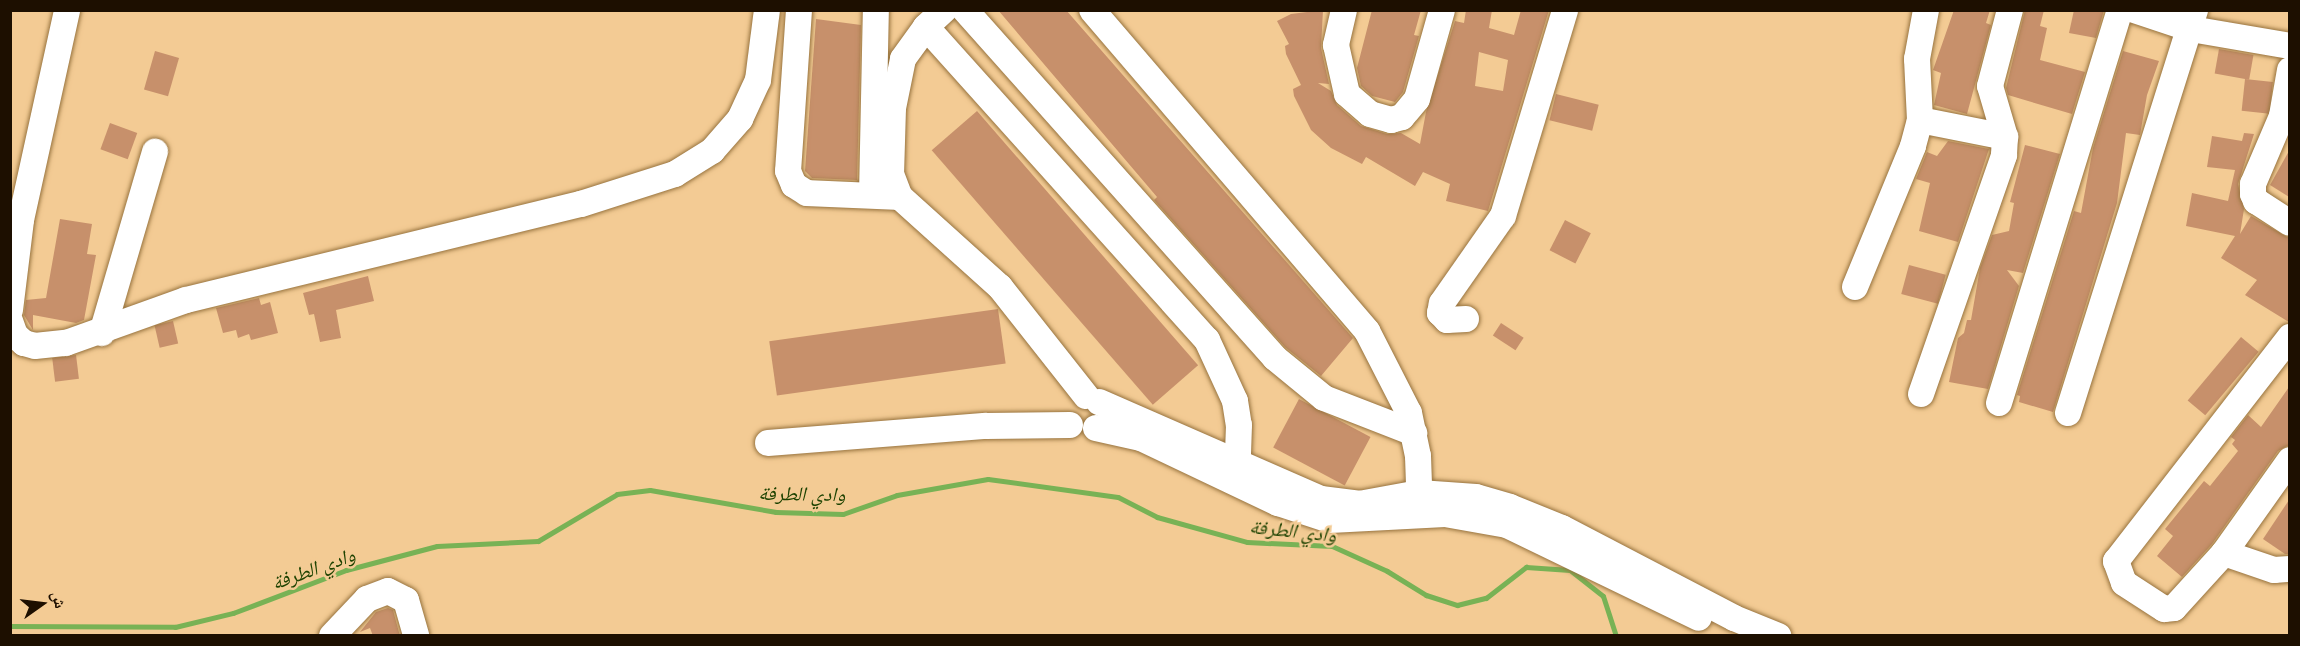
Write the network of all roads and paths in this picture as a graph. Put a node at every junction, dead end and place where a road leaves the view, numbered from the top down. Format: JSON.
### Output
{"nodes":[{"id":1,"x":67,"y":10,"type":"edge"},
{"id":2,"x":767,"y":10,"type":"edge"},
{"id":3,"x":799,"y":10,"type":"edge"},
{"id":4,"x":876,"y":10,"type":"edge"},
{"id":5,"x":1092,"y":10,"type":"edge"},
{"id":6,"x":1344,"y":10,"type":"edge"},
{"id":7,"x":1442,"y":10,"type":"edge"},
{"id":8,"x":1565,"y":10,"type":"edge"},
{"id":9,"x":1926,"y":10,"type":"edge"},
{"id":10,"x":2010,"y":10,"type":"edge"},
{"id":11,"x":2120,"y":10,"type":"edge"},
{"id":12,"x":2134,"y":10,"type":"edge"},
{"id":13,"x":943,"y":14,"type":"edge"},
{"id":14,"x":2193,"y":20,"type":"edge"},
{"id":15,"x":2289,"y":46,"type":"edge"},
{"id":16,"x":2289,"y":70,"type":"edge"},
{"id":17,"x":1920,"y":120,"type":"junction"},
{"id":18,"x":2286,"y":120,"type":"edge"},
{"id":19,"x":2005,"y":137,"type":"junction"},
{"id":20,"x":155,"y":152,"type":"dead end"},
{"id":21,"x":872,"y":195,"type":"junction"},
{"id":22,"x":900,"y":197,"type":"junction"},
{"id":23,"x":16,"y":222,"type":"edge"},
{"id":24,"x":2289,"y":223,"type":"edge"},
{"id":25,"x":1855,"y":287,"type":"dead end"},
{"id":26,"x":10,"y":310,"type":"edge"},
{"id":27,"x":1466,"y":319,"type":"dead end"},
{"id":28,"x":10,"y":321,"type":"edge"},
{"id":29,"x":102,"y":333,"type":"junction"},
{"id":30,"x":2289,"y":337,"type":"edge"},
{"id":31,"x":1921,"y":394,"type":"dead end"},
{"id":32,"x":1092,"y":399,"type":"junction"},
{"id":33,"x":1999,"y":403,"type":"dead end"},
{"id":34,"x":2068,"y":413,"type":"dead end"},
{"id":35,"x":1070,"y":425,"type":"junction"},
{"id":36,"x":1096,"y":428,"type":"junction"},
{"id":37,"x":1414,"y":433,"type":"junction"},
{"id":38,"x":768,"y":443,"type":"dead end"},
{"id":39,"x":2289,"y":460,"type":"edge"},
{"id":40,"x":1238,"y":461,"type":"junction"},
{"id":41,"x":1419,"y":493,"type":"junction"},
{"id":42,"x":2224,"y":553,"type":"junction"},
{"id":43,"x":2289,"y":568,"type":"edge"},
{"id":44,"x":332,"y":636,"type":"edge"},
{"id":45,"x":416,"y":636,"type":"edge"},
{"id":46,"x":1739,"y":636,"type":"edge"},
{"id":47,"x":1779,"y":636,"type":"edge"}],
"edges":[{"from":1,"to":23,"type":"street"},
{"from":2,"to":29,"type":"street"},
{"from":3,"to":21,"type":"street"},
{"from":4,"to":21,"type":"street"},
{"from":5,"to":37,"type":"street"},
{"from":6,"to":7,"type":"street"},
{"from":8,"to":27,"type":"street"},
{"from":9,"to":17,"type":"street"},
{"from":10,"to":19,"type":"street"},
{"from":11,"to":33,"type":"street"},
{"from":12,"to":14,"type":"street"},
{"from":13,"to":22,"type":"street"},
{"from":13,"to":37,"type":"street"},
{"from":13,"to":40,"type":"street"},
{"from":14,"to":15,"type":"street"},
{"from":14,"to":34,"type":"street"},
{"from":16,"to":18,"type":"street"},
{"from":17,"to":19,"type":"street"},
{"from":17,"to":25,"type":"street"},
{"from":18,"to":24,"type":"street"},
{"from":19,"to":31,"type":"street"},
{"from":20,"to":29,"type":"street"},
{"from":21,"to":22,"type":"street"},
{"from":22,"to":32,"type":"street"},
{"from":23,"to":26,"type":"street"},
{"from":28,"to":29,"type":"street"},
{"from":30,"to":42,"type":"street"},
{"from":32,"to":35,"type":"street"},
{"from":32,"to":36,"type":"street"},
{"from":32,"to":40,"type":"street"},
{"from":35,"to":36,"type":"street"},
{"from":35,"to":38,"type":"street"},
{"from":36,"to":46,"type":"street"},
{"from":37,"to":41,"type":"street"},
{"from":39,"to":42,"type":"street"},
{"from":40,"to":41,"type":"street"},
{"from":41,"to":47,"type":"street"},
{"from":42,"to":43,"type":"street"},
{"from":44,"to":45,"type":"street"}]}
